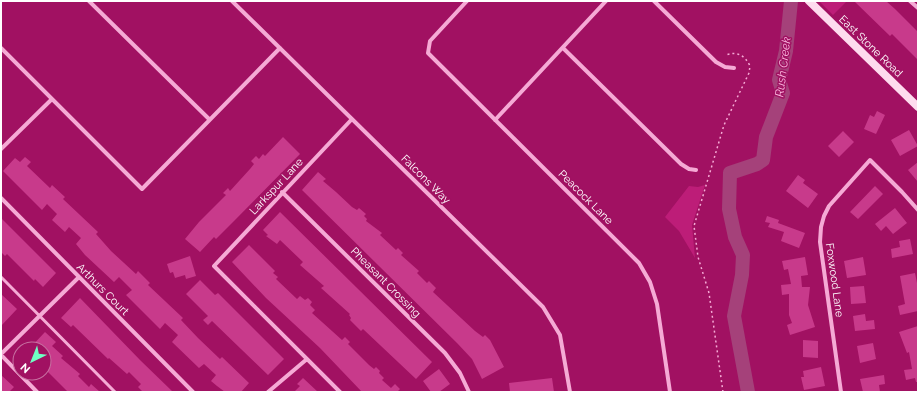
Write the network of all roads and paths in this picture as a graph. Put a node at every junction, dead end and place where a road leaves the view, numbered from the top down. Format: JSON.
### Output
{"nodes":[{"id":1,"x":89,"y":1,"type":"edge"},
{"id":2,"x":232,"y":1,"type":"edge"},
{"id":3,"x":467,"y":1,"type":"edge"},
{"id":4,"x":606,"y":1,"type":"edge"},
{"id":5,"x":654,"y":1,"type":"edge"},
{"id":6,"x":809,"y":1,"type":"edge"},
{"id":7,"x":910,"y":1,"type":"edge"},
{"id":8,"x":918,"y":8,"type":"edge"},
{"id":9,"x":1,"y":48,"type":"edge"},
{"id":10,"x":280,"y":48,"type":"junction"},
{"id":11,"x":562,"y":48,"type":"junction"},
{"id":12,"x":726,"y":55,"type":"dead end"},
{"id":13,"x":734,"y":68,"type":"dead end"},
{"id":14,"x":52,"y":99,"type":"junction"},
{"id":15,"x":918,"y":107,"type":"edge"},
{"id":16,"x":352,"y":119,"type":"junction"},
{"id":17,"x":209,"y":120,"type":"junction"},
{"id":18,"x":495,"y":120,"type":"junction"},
{"id":19,"x":1,"y":149,"type":"edge"},
{"id":20,"x":696,"y":170,"type":"dead end"},
{"id":21,"x":282,"y":192,"type":"junction"},
{"id":22,"x":1,"y":198,"type":"edge"},
{"id":23,"x":918,"y":210,"type":"edge"},
{"id":24,"x":1,"y":277,"type":"edge"},
{"id":25,"x":79,"y":277,"type":"junction"},
{"id":26,"x":40,"y":316,"type":"junction"},
{"id":27,"x":1,"y":355,"type":"edge"},
{"id":28,"x":307,"y":359,"type":"junction"},
{"id":29,"x":37,"y":392,"type":"edge"},
{"id":30,"x":115,"y":392,"type":"edge"},
{"id":31,"x":192,"y":392,"type":"edge"},
{"id":32,"x":268,"y":392,"type":"edge"},
{"id":33,"x":340,"y":392,"type":"edge"},
{"id":34,"x":469,"y":392,"type":"edge"},
{"id":35,"x":570,"y":392,"type":"edge"},
{"id":36,"x":670,"y":392,"type":"edge"},
{"id":37,"x":723,"y":392,"type":"edge"},
{"id":38,"x":841,"y":392,"type":"edge"}],
"edges":[{"from":1,"to":17,"type":"street"},
{"from":2,"to":10,"type":"street","name":"Falcons Way"},
{"from":3,"to":18,"type":"street","name":"Peacock Lane"},
{"from":4,"to":11,"type":"street"},
{"from":5,"to":13,"type":"street"},
{"from":6,"to":15,"type":"main road","name":"East Stone Road"},
{"from":7,"to":8,"type":"street"},
{"from":9,"to":14,"type":"street"},
{"from":10,"to":16,"type":"street","name":"Falcons Way"},
{"from":10,"to":17,"type":"street"},
{"from":11,"to":18,"type":"street"},
{"from":11,"to":20,"type":"street"},
{"from":12,"to":37,"type":"path"},
{"from":14,"to":17,"type":"street"},
{"from":14,"to":19,"type":"street"},
{"from":16,"to":21,"type":"street","name":"Larkspur Lane"},
{"from":16,"to":35,"type":"street","name":"Falcons Way"},
{"from":18,"to":36,"type":"street","name":"Peacock Lane"},
{"from":21,"to":28,"type":"street","name":"Larkspur Lane"},
{"from":21,"to":34,"type":"street","name":"Pheasant Crossing"},
{"from":22,"to":25,"type":"street","name":"Arthurs Court"},
{"from":23,"to":38,"type":"street","name":"Foxwood Lane"},
{"from":24,"to":26,"type":"lane"},
{"from":25,"to":26,"type":"street"},
{"from":25,"to":31,"type":"street","name":"Arthurs Court"},
{"from":26,"to":27,"type":"street"},
{"from":26,"to":30,"type":"lane"},
{"from":27,"to":29,"type":"street"},
{"from":28,"to":32,"type":"street"},
{"from":28,"to":33,"type":"street"}]}
